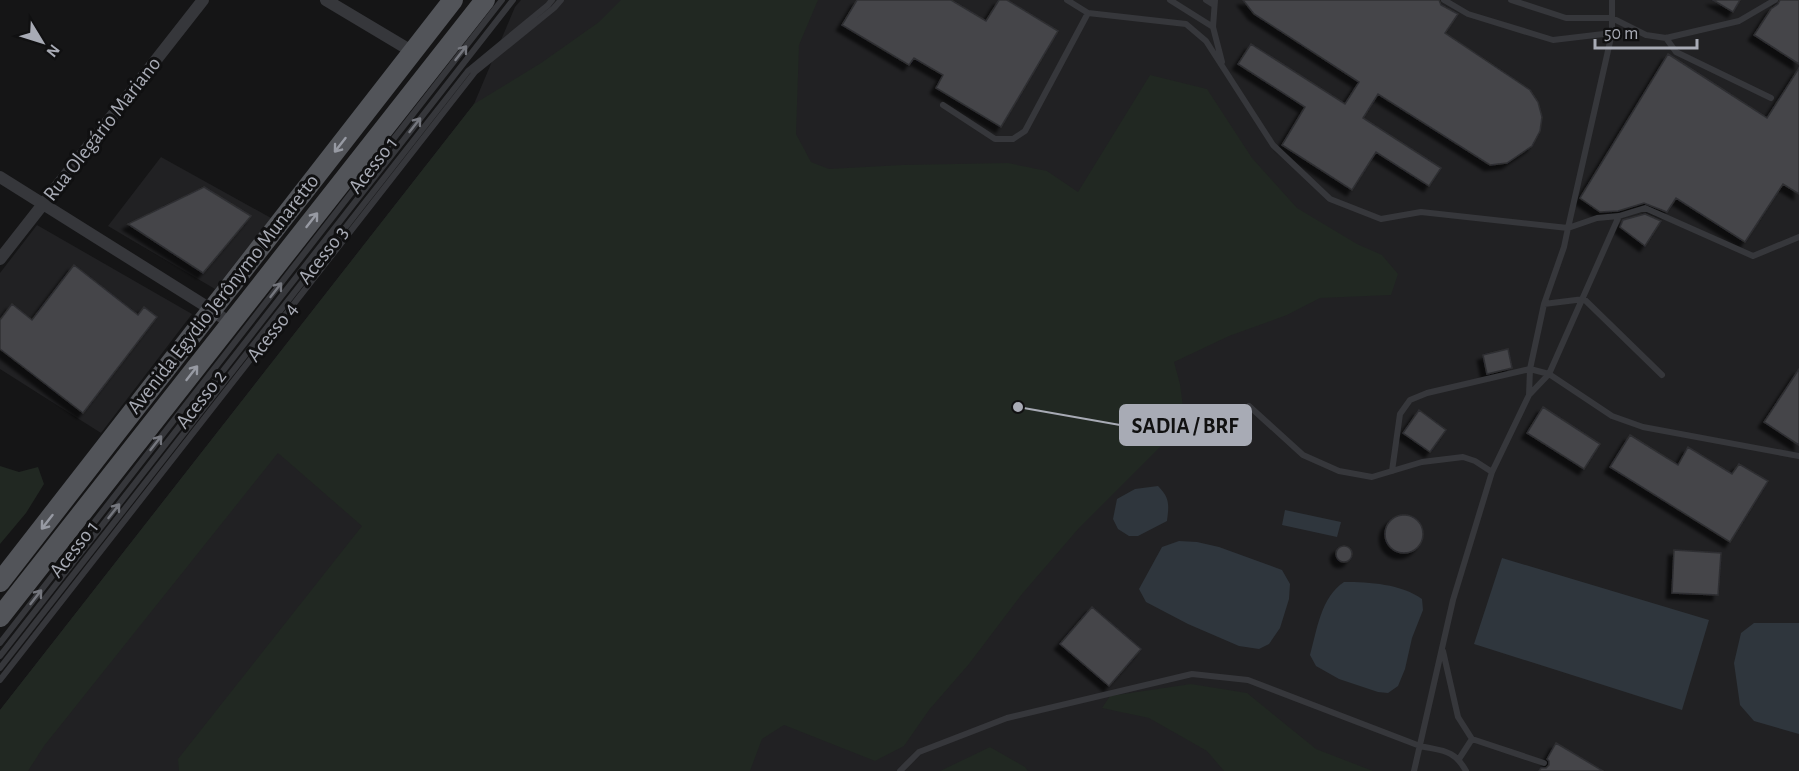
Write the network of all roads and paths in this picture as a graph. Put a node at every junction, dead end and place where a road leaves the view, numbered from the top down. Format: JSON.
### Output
{"nodes":[{"id":1,"x":203,"y":0,"type":"edge"},
{"id":2,"x":326,"y":0,"type":"edge"},
{"id":3,"x":453,"y":0,"type":"edge"},
{"id":4,"x":485,"y":0,"type":"edge"},
{"id":5,"x":502,"y":0,"type":"edge"},
{"id":6,"x":513,"y":0,"type":"edge"},
{"id":7,"x":552,"y":0,"type":"edge"},
{"id":8,"x":561,"y":0,"type":"edge"},
{"id":9,"x":1067,"y":0,"type":"edge"},
{"id":10,"x":1170,"y":0,"type":"edge"},
{"id":11,"x":1206,"y":0,"type":"edge"},
{"id":12,"x":1444,"y":0,"type":"edge"},
{"id":13,"x":1511,"y":0,"type":"edge"},
{"id":14,"x":1612,"y":0,"type":"edge"},
{"id":15,"x":1775,"y":0,"type":"edge"},
{"id":16,"x":1215,"y":2,"type":"edge"},
{"id":17,"x":1088,"y":13,"type":"junction"},
{"id":18,"x":1612,"y":18,"type":"junction"},
{"id":19,"x":1213,"y":27,"type":"junction"},
{"id":20,"x":1612,"y":33,"type":"junction"},
{"id":21,"x":1666,"y":38,"type":"junction"},
{"id":22,"x":413,"y":52,"type":"junction"},
{"id":23,"x":1224,"y":69,"type":"junction"},
{"id":24,"x":1771,"y":98,"type":"dead end"},
{"id":25,"x":943,"y":105,"type":"dead end"},
{"id":26,"x":0,"y":177,"type":"edge"},
{"id":27,"x":42,"y":204,"type":"junction"},
{"id":28,"x":1619,"y":216,"type":"junction"},
{"id":29,"x":1568,"y":228,"type":"junction"},
{"id":30,"x":1799,"y":237,"type":"edge"},
{"id":31,"x":0,"y":259,"type":"edge"},
{"id":32,"x":1584,"y":299,"type":"junction"},
{"id":33,"x":1544,"y":304,"type":"junction"},
{"id":34,"x":212,"y":310,"type":"junction"},
{"id":35,"x":231,"y":324,"type":"junction"},
{"id":36,"x":1530,"y":369,"type":"junction"},
{"id":37,"x":1549,"y":374,"type":"junction"},
{"id":38,"x":1662,"y":375,"type":"dead end"},
{"id":39,"x":1529,"y":395,"type":"junction"},
{"id":40,"x":1249,"y":406,"type":"dead end"},
{"id":41,"x":1799,"y":456,"type":"edge"},
{"id":42,"x":1392,"y":471,"type":"junction"},
{"id":43,"x":1492,"y":472,"type":"junction"},
{"id":44,"x":0,"y":582,"type":"edge"},
{"id":45,"x":0,"y":618,"type":"edge"},
{"id":46,"x":0,"y":643,"type":"edge"},
{"id":47,"x":1442,"y":648,"type":"junction"},
{"id":48,"x":0,"y":656,"type":"edge"},
{"id":49,"x":0,"y":668,"type":"edge"},
{"id":50,"x":0,"y":680,"type":"edge"},
{"id":51,"x":1472,"y":739,"type":"junction"},
{"id":52,"x":1419,"y":746,"type":"junction"},
{"id":53,"x":1459,"y":759,"type":"junction"},
{"id":54,"x":1544,"y":763,"type":"dead end"},
{"id":55,"x":900,"y":771,"type":"edge"},
{"id":56,"x":1414,"y":771,"type":"edge"},
{"id":57,"x":1466,"y":771,"type":"edge"}],
"edges":[{"from":1,"to":27,"type":"street","name":"Rua Olegário Mariano"},
{"from":2,"to":22,"type":"street"},
{"from":3,"to":22,"type":"main road","name":"Avenida Egydio Jerônymo Munaretto"},
{"from":35,"to":4,"type":"main road","name":"Avenida Egydio Jerônymo Munaretto","one_way":true},
{"from":46,"to":5,"type":"lane","name":"Acesso 1","one_way":true},
{"from":48,"to":6,"type":"lane","name":"Acesso 2","one_way":true},
{"from":7,"to":49,"type":"lane","name":"Acesso 3"},
{"from":8,"to":50,"type":"lane","name":"Acesso 4"},
{"from":9,"to":17,"type":"lane"},
{"from":10,"to":19,"type":"lane"},
{"from":11,"to":16,"type":"lane"},
{"from":12,"to":20,"type":"lane"},
{"from":13,"to":18,"type":"lane"},
{"from":14,"to":18,"type":"lane"},
{"from":15,"to":21,"type":"lane"},
{"from":16,"to":19,"type":"lane"},
{"from":17,"to":23,"type":"lane"},
{"from":17,"to":25,"type":"lane"},
{"from":18,"to":20,"type":"lane"},
{"from":18,"to":21,"type":"lane"},
{"from":19,"to":23,"type":"lane"},
{"from":20,"to":29,"type":"lane"},
{"from":21,"to":24,"type":"lane"},
{"from":22,"to":34,"type":"main road","name":"Avenida Egydio Jerônymo Munaretto","one_way":true},
{"from":23,"to":29,"type":"lane"},
{"from":26,"to":27,"type":"street"},
{"from":27,"to":31,"type":"street","name":"Rua Olegário Mariano"},
{"from":27,"to":34,"type":"street"},
{"from":28,"to":29,"type":"lane"},
{"from":28,"to":30,"type":"lane"},
{"from":28,"to":32,"type":"lane"},
{"from":29,"to":33,"type":"lane"},
{"from":32,"to":33,"type":"lane"},
{"from":32,"to":37,"type":"lane"},
{"from":32,"to":38,"type":"lane"},
{"from":33,"to":36,"type":"lane"},
{"from":34,"to":35,"type":"street"},
{"from":34,"to":44,"type":"main road","name":"Avenida Egydio Jerônymo Munaretto","one_way":true},
{"from":45,"to":35,"type":"main road","name":"Avenida Egydio Jerônymo Munaretto","one_way":true},
{"from":36,"to":37,"type":"lane"},
{"from":36,"to":39,"type":"lane"},
{"from":36,"to":42,"type":"lane"},
{"from":37,"to":39,"type":"lane"},
{"from":37,"to":41,"type":"lane"},
{"from":39,"to":43,"type":"lane"},
{"from":40,"to":42,"type":"lane"},
{"from":42,"to":43,"type":"lane"},
{"from":43,"to":47,"type":"lane"},
{"from":47,"to":51,"type":"lane"},
{"from":47,"to":52,"type":"lane"},
{"from":51,"to":53,"type":"lane"},
{"from":51,"to":54,"type":"lane"},
{"from":52,"to":53,"type":"lane"},
{"from":52,"to":55,"type":"lane"},
{"from":52,"to":56,"type":"lane"},
{"from":53,"to":57,"type":"lane"}]}
